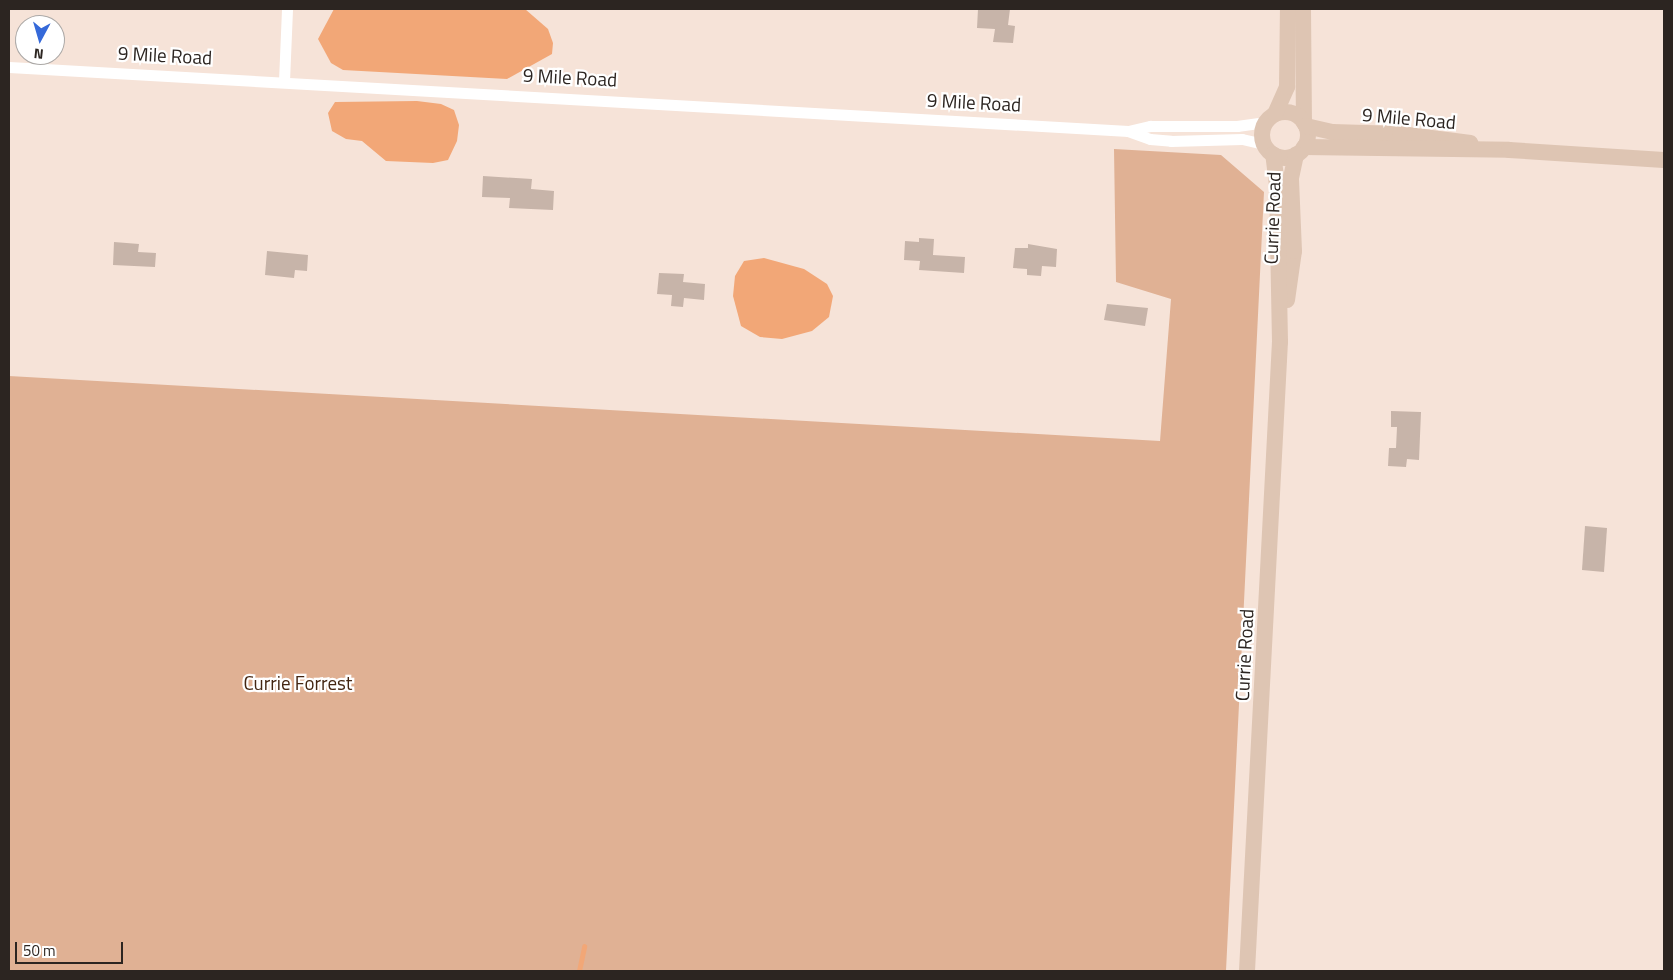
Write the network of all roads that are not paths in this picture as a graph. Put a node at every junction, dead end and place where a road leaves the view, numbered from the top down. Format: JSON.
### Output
{"nodes":[{"id":1,"x":287,"y":9,"type":"edge"},
{"id":2,"x":1288,"y":9,"type":"edge"},
{"id":3,"x":1303,"y":9,"type":"edge"},
{"id":4,"x":9,"y":67,"type":"edge"},
{"id":5,"x":284,"y":81,"type":"junction"},
{"id":6,"x":1270,"y":118,"type":"junction"},
{"id":7,"x":1305,"y":124,"type":"junction"},
{"id":8,"x":1128,"y":131,"type":"junction"},
{"id":9,"x":1268,"y":149,"type":"junction"},
{"id":10,"x":1510,"y":150,"type":"junction"},
{"id":11,"x":1300,"y":151,"type":"junction"},
{"id":12,"x":1664,"y":160,"type":"edge"},
{"id":13,"x":1280,"y":342,"type":"junction"},
{"id":14,"x":1247,"y":971,"type":"edge"}],
"edges":[{"from":1,"to":5,"type":"street"},
{"from":2,"to":6,"type":"street"},
{"from":3,"to":7,"type":"street"},
{"from":4,"to":5,"type":"street","name":"9 Mile Road"},
{"from":5,"to":8,"type":"street","name":"9 Mile Road"},
{"from":6,"to":7,"type":"street"},
{"from":6,"to":8,"type":"street","name":"9 Mile Road"},
{"from":6,"to":9,"type":"street"},
{"from":7,"to":10,"type":"street","name":"9 Mile Road"},
{"from":7,"to":11,"type":"street"},
{"from":8,"to":9,"type":"street","name":"9 Mile Road"},
{"from":9,"to":11,"type":"street"},
{"from":9,"to":13,"type":"street","name":"Currie Road"},
{"from":10,"to":11,"type":"street","name":"9 Mile Road"},
{"from":10,"to":12,"type":"street","name":"9 Mile Road"},
{"from":11,"to":13,"type":"street","name":"Currie Road"},
{"from":13,"to":14,"type":"street","name":"Currie Road"}]}
